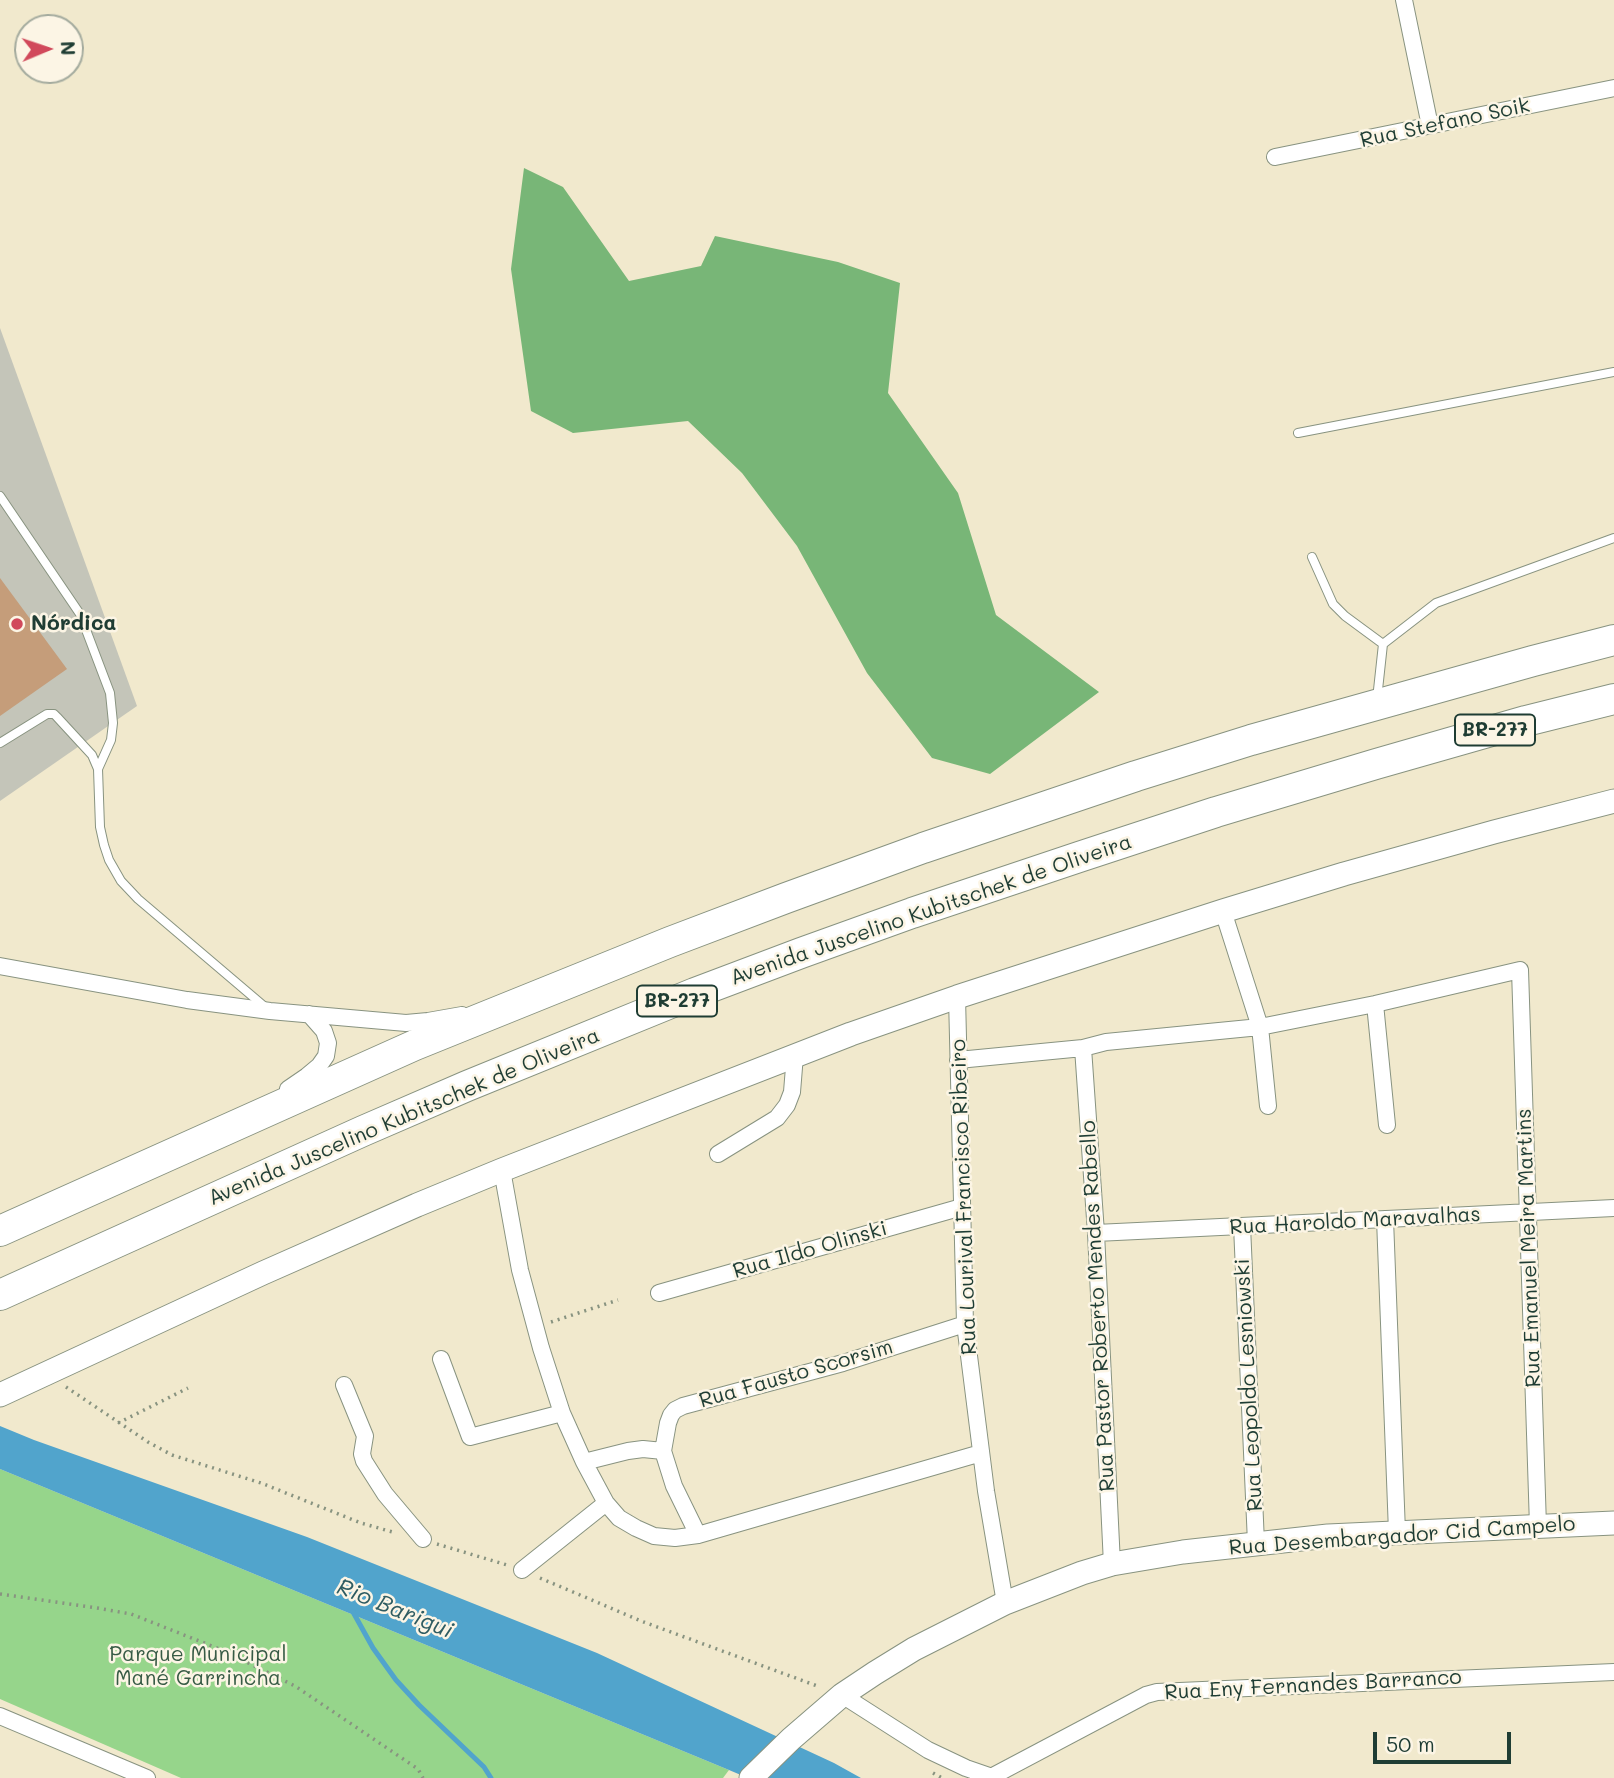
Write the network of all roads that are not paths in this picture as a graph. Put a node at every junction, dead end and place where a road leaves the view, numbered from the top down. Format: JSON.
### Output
{"nodes":[{"id":1,"x":1404,"y":0,"type":"edge"},
{"id":2,"x":1614,"y":88,"type":"edge"},
{"id":3,"x":1430,"y":126,"type":"junction"},
{"id":4,"x":1275,"y":157,"type":"dead end"},
{"id":5,"x":1614,"y":372,"type":"edge"},
{"id":6,"x":1298,"y":433,"type":"dead end"},
{"id":7,"x":0,"y":496,"type":"edge"},
{"id":8,"x":1614,"y":538,"type":"edge"},
{"id":9,"x":1312,"y":557,"type":"dead end"},
{"id":10,"x":1614,"y":640,"type":"edge"},
{"id":11,"x":1383,"y":644,"type":"junction"},
{"id":12,"x":1614,"y":699,"type":"edge"},
{"id":13,"x":1376,"y":704,"type":"junction"},
{"id":14,"x":0,"y":743,"type":"edge"},
{"id":15,"x":99,"y":769,"type":"junction"},
{"id":16,"x":1614,"y":801,"type":"edge"},
{"id":17,"x":1223,"y":911,"type":"junction"},
{"id":18,"x":0,"y":966,"type":"edge"},
{"id":19,"x":957,"y":997,"type":"junction"},
{"id":20,"x":1375,"y":1004,"type":"junction"},
{"id":21,"x":510,"y":1006,"type":"junction"},
{"id":22,"x":270,"y":1011,"type":"junction"},
{"id":23,"x":309,"y":1014,"type":"junction"},
{"id":24,"x":1260,"y":1027,"type":"junction"},
{"id":25,"x":1083,"y":1048,"type":"junction"},
{"id":26,"x":795,"y":1055,"type":"junction"},
{"id":27,"x":958,"y":1060,"type":"junction"},
{"id":28,"x":1268,"y":1106,"type":"dead end"},
{"id":29,"x":1387,"y":1125,"type":"dead end"},
{"id":30,"x":216,"y":1133,"type":"junction"},
{"id":31,"x":718,"y":1154,"type":"dead end"},
{"id":32,"x":502,"y":1170,"type":"junction"},
{"id":33,"x":962,"y":1207,"type":"junction"},
{"id":34,"x":1614,"y":1208,"type":"edge"},
{"id":35,"x":1528,"y":1212,"type":"junction"},
{"id":36,"x":1385,"y":1219,"type":"junction"},
{"id":37,"x":1242,"y":1226,"type":"junction"},
{"id":38,"x":0,"y":1231,"type":"edge"},
{"id":39,"x":1096,"y":1233,"type":"junction"},
{"id":40,"x":659,"y":1293,"type":"dead end"},
{"id":41,"x":0,"y":1296,"type":"edge"},
{"id":42,"x":965,"y":1324,"type":"junction"},
{"id":43,"x":441,"y":1359,"type":"dead end"},
{"id":44,"x":344,"y":1385,"type":"dead end"},
{"id":45,"x":5,"y":1393,"type":"edge"},
{"id":46,"x":562,"y":1413,"type":"junction"},
{"id":47,"x":663,"y":1451,"type":"junction"},
{"id":48,"x":981,"y":1453,"type":"junction"},
{"id":49,"x":584,"y":1462,"type":"junction"},
{"id":50,"x":606,"y":1503,"type":"junction"},
{"id":51,"x":1614,"y":1522,"type":"edge"},
{"id":52,"x":1538,"y":1526,"type":"junction"},
{"id":53,"x":1397,"y":1532,"type":"junction"},
{"id":54,"x":698,"y":1535,"type":"junction"},
{"id":55,"x":423,"y":1539,"type":"dead end"},
{"id":56,"x":1256,"y":1543,"type":"junction"},
{"id":57,"x":1112,"y":1564,"type":"junction"},
{"id":58,"x":522,"y":1570,"type":"dead end"},
{"id":59,"x":1005,"y":1603,"type":"junction"},
{"id":60,"x":1614,"y":1672,"type":"edge"},
{"id":61,"x":842,"y":1695,"type":"junction"},
{"id":62,"x":0,"y":1716,"type":"edge"},
{"id":63,"x":136,"y":1776,"type":"edge"},
{"id":64,"x":993,"y":1777,"type":"edge"},
{"id":65,"x":751,"y":1778,"type":"edge"}],
"edges":[{"from":1,"to":3,"type":"street"},
{"from":2,"to":3,"type":"street","name":"Rua Stefano Soik"},
{"from":3,"to":4,"type":"street","name":"Rua Stefano Soik"},
{"from":5,"to":6,"type":"lane"},
{"from":7,"to":15,"type":"lane"},
{"from":8,"to":11,"type":"lane"},
{"from":9,"to":11,"type":"lane"},
{"from":10,"to":13,"type":"highway","number":"BR-277"},
{"from":11,"to":13,"type":"lane"},
{"from":12,"to":41,"type":"highway","name":"Avenida Juscelino Kubitschek de Oliveira","number":"BR-277"},
{"from":13,"to":21,"type":"highway","number":"BR-277"},
{"from":14,"to":15,"type":"lane"},
{"from":15,"to":22,"type":"lane"},
{"from":16,"to":17,"type":"main road"},
{"from":17,"to":19,"type":"main road"},
{"from":17,"to":24,"type":"street"},
{"from":18,"to":22,"type":"street"},
{"from":19,"to":26,"type":"main road"},
{"from":19,"to":27,"type":"street","name":"Rua Lourival Francisco Ribeiro"},
{"from":20,"to":24,"type":"street"},
{"from":20,"to":29,"type":"street"},
{"from":20,"to":35,"type":"street","name":"Rua Emanuel Meira Martins"},
{"from":21,"to":23,"type":"street"},
{"from":21,"to":30,"type":"highway","number":"BR-277"},
{"from":22,"to":23,"type":"street"},
{"from":23,"to":30,"type":"street"},
{"from":24,"to":25,"type":"street"},
{"from":24,"to":28,"type":"street"},
{"from":25,"to":27,"type":"street"},
{"from":25,"to":39,"type":"street","name":"Rua Pastor Roberto Mendes Rabello"},
{"from":26,"to":31,"type":"street"},
{"from":26,"to":32,"type":"main road"},
{"from":27,"to":33,"type":"street","name":"Rua Lourival Francisco Ribeiro"},
{"from":30,"to":38,"type":"highway","number":"BR-277"},
{"from":32,"to":45,"type":"main road"},
{"from":32,"to":46,"type":"street"},
{"from":33,"to":40,"type":"street","name":"Rua Ildo Olinski"},
{"from":33,"to":42,"type":"street","name":"Rua Lourival Francisco Ribeiro"},
{"from":34,"to":35,"type":"street","name":"Rua Haroldo Maravalhas"},
{"from":35,"to":36,"type":"street","name":"Rua Haroldo Maravalhas"},
{"from":35,"to":52,"type":"street","name":"Rua Emanuel Meira Martins"},
{"from":36,"to":37,"type":"street","name":"Rua Haroldo Maravalhas"},
{"from":36,"to":53,"type":"street"},
{"from":37,"to":39,"type":"street","name":"Rua Haroldo Maravalhas"},
{"from":37,"to":56,"type":"street","name":"Rua Leopoldo Lesniowski"},
{"from":39,"to":57,"type":"street","name":"Rua Pastor Roberto Mendes Rabello"},
{"from":42,"to":47,"type":"street","name":"Rua Fausto Scorsim"},
{"from":42,"to":48,"type":"street","name":"Rua Lourival Francisco Ribeiro"},
{"from":43,"to":46,"type":"street"},
{"from":44,"to":55,"type":"street"},
{"from":46,"to":49,"type":"street"},
{"from":47,"to":49,"type":"street"},
{"from":47,"to":54,"type":"street","name":"Rua Fausto Scorsim"},
{"from":48,"to":54,"type":"street"},
{"from":48,"to":59,"type":"street","name":"Rua Lourival Francisco Ribeiro"},
{"from":49,"to":50,"type":"street"},
{"from":50,"to":54,"type":"street"},
{"from":50,"to":58,"type":"street"},
{"from":51,"to":52,"type":"main road","name":"Rua Desembargador Cid Campelo"},
{"from":52,"to":53,"type":"main road","name":"Rua Desembargador Cid Campelo"},
{"from":53,"to":56,"type":"main road","name":"Rua Desembargador Cid Campelo"},
{"from":56,"to":57,"type":"main road","name":"Rua Desembargador Cid Campelo"},
{"from":57,"to":59,"type":"main road","name":"Rua Desembargador Cid Campelo"},
{"from":59,"to":61,"type":"main road","name":"Rua Desembargador Cid Campelo"},
{"from":60,"to":64,"type":"street","name":"Rua Eny Fernandes Barranco"},
{"from":61,"to":64,"type":"street"},
{"from":61,"to":65,"type":"main road","name":"Rua Desembargador Cid Campelo"},
{"from":62,"to":63,"type":"street"}]}
